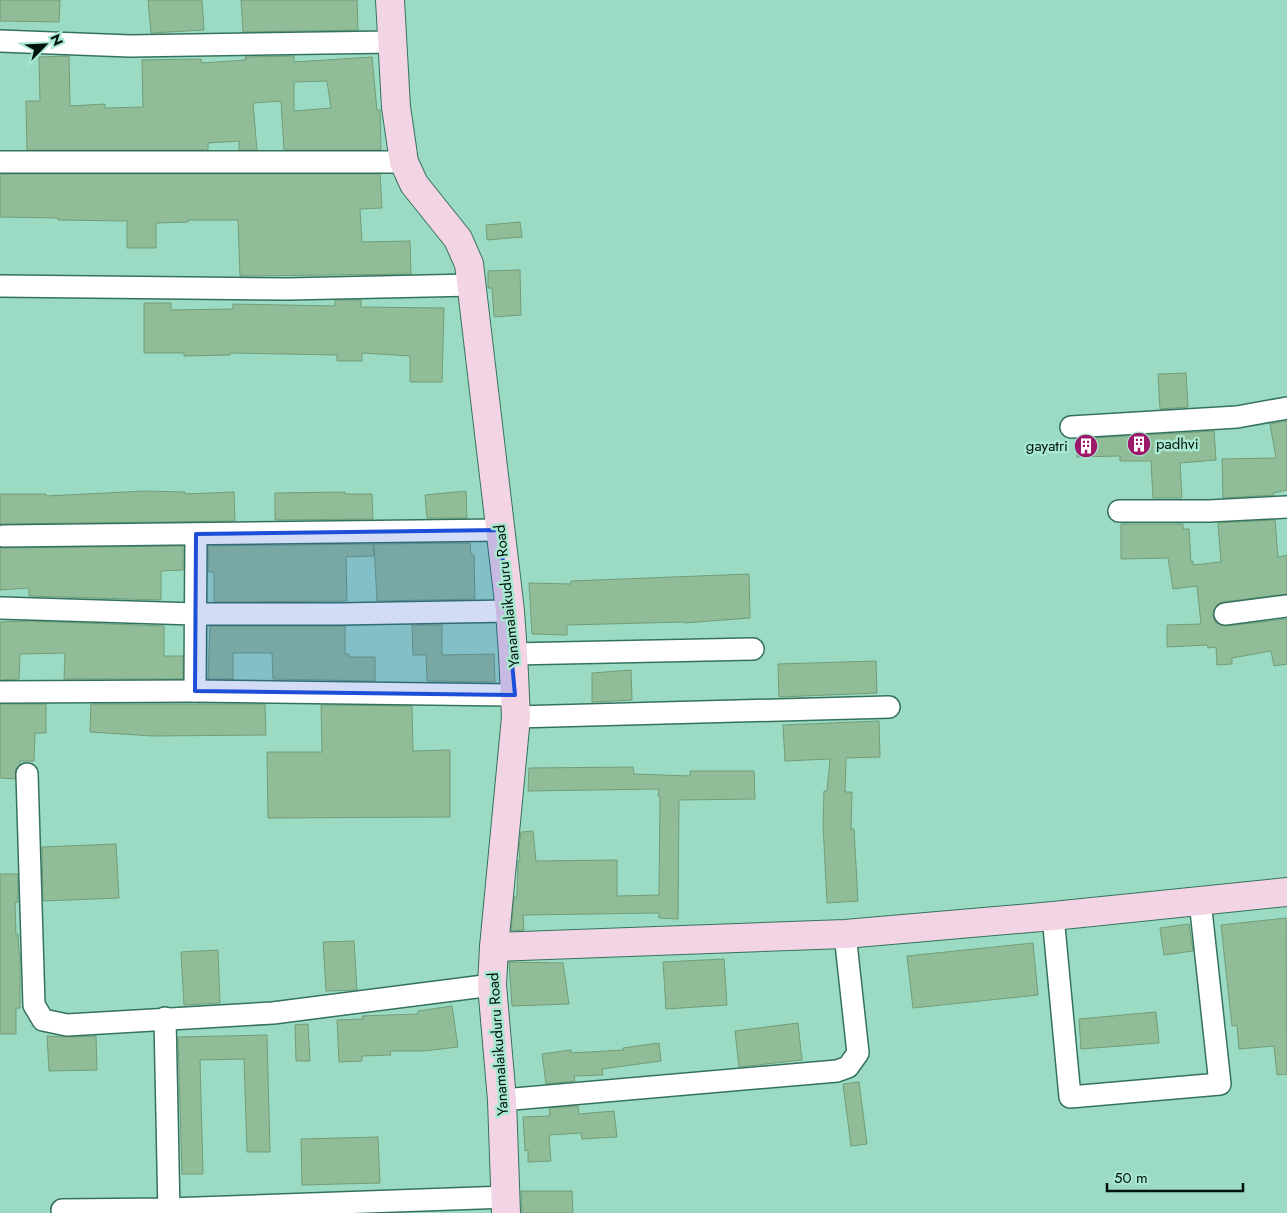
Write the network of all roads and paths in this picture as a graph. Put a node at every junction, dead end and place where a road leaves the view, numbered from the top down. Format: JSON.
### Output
{"nodes":[{"id":1,"x":390,"y":0,"type":"edge"},
{"id":2,"x":0,"y":41,"type":"edge"},
{"id":3,"x":392,"y":42,"type":"junction"},
{"id":4,"x":0,"y":162,"type":"edge"},
{"id":5,"x":404,"y":162,"type":"junction"},
{"id":6,"x":472,"y":285,"type":"junction"},
{"id":7,"x":0,"y":286,"type":"edge"},
{"id":8,"x":1287,"y":408,"type":"edge"},
{"id":9,"x":1071,"y":428,"type":"dead end"},
{"id":10,"x":1287,"y":507,"type":"edge"},
{"id":11,"x":1119,"y":511,"type":"dead end"},
{"id":12,"x":500,"y":530,"type":"junction"},
{"id":13,"x":196,"y":534,"type":"junction"},
{"id":14,"x":3,"y":536,"type":"dead end"},
{"id":15,"x":1287,"y":606,"type":"edge"},
{"id":16,"x":1,"y":608,"type":"edge"},
{"id":17,"x":510,"y":611,"type":"junction"},
{"id":18,"x":195,"y":614,"type":"junction"},
{"id":19,"x":1225,"y":614,"type":"dead end"},
{"id":20,"x":753,"y":648,"type":"dead end"},
{"id":21,"x":513,"y":654,"type":"junction"},
{"id":22,"x":195,"y":691,"type":"junction"},
{"id":23,"x":0,"y":692,"type":"edge"},
{"id":24,"x":515,"y":706,"type":"junction"},
{"id":25,"x":889,"y":707,"type":"dead end"},
{"id":26,"x":26,"y":774,"type":"dead end"},
{"id":27,"x":1287,"y":892,"type":"edge"},
{"id":28,"x":1200,"y":901,"type":"junction"},
{"id":29,"x":1053,"y":916,"type":"junction"},
{"id":30,"x":845,"y":934,"type":"junction"},
{"id":31,"x":494,"y":947,"type":"junction"},
{"id":32,"x":492,"y":985,"type":"junction"},
{"id":33,"x":165,"y":1018,"type":"junction"},
{"id":34,"x":502,"y":1100,"type":"junction"},
{"id":35,"x":507,"y":1205,"type":"edge"},
{"id":36,"x":62,"y":1210,"type":"dead end"},
{"id":37,"x":169,"y":1211,"type":"edge"}],
"edges":[{"from":1,"to":3,"type":"street","name":"Yanamalaikuduru Road"},
{"from":2,"to":3,"type":"street"},
{"from":3,"to":5,"type":"street","name":"Yanamalaikuduru Road"},
{"from":4,"to":5,"type":"street"},
{"from":5,"to":6,"type":"street","name":"Yanamalaikuduru Road"},
{"from":6,"to":7,"type":"street"},
{"from":6,"to":12,"type":"street","name":"Yanamalaikuduru Road"},
{"from":8,"to":9,"type":"street"},
{"from":10,"to":11,"type":"street"},
{"from":12,"to":13,"type":"street"},
{"from":12,"to":17,"type":"street","name":"Yanamalaikuduru Road"},
{"from":13,"to":14,"type":"street"},
{"from":13,"to":18,"type":"street"},
{"from":15,"to":19,"type":"street"},
{"from":16,"to":18,"type":"street"},
{"from":17,"to":18,"type":"street"},
{"from":17,"to":21,"type":"street","name":"Yanamalaikuduru Road"},
{"from":18,"to":22,"type":"street"},
{"from":20,"to":21,"type":"street"},
{"from":21,"to":24,"type":"street","name":"Yanamalaikuduru Road"},
{"from":22,"to":23,"type":"street"},
{"from":22,"to":24,"type":"street"},
{"from":24,"to":25,"type":"street"},
{"from":24,"to":31,"type":"street","name":"Yanamalaikuduru Road"},
{"from":26,"to":33,"type":"street"},
{"from":27,"to":28,"type":"street"},
{"from":28,"to":29,"type":"street"},
{"from":28,"to":29,"type":"street"},
{"from":29,"to":30,"type":"street"},
{"from":30,"to":31,"type":"street"},
{"from":30,"to":34,"type":"street"},
{"from":31,"to":32,"type":"street","name":"Yanamalaikuduru Road"},
{"from":32,"to":33,"type":"street"},
{"from":32,"to":34,"type":"street","name":"Yanamalaikuduru Road"},
{"from":33,"to":37,"type":"street"},
{"from":34,"to":35,"type":"street","name":"Yanamalaikuduru Road"},
{"from":35,"to":37,"type":"street"},
{"from":36,"to":37,"type":"street"}]}
